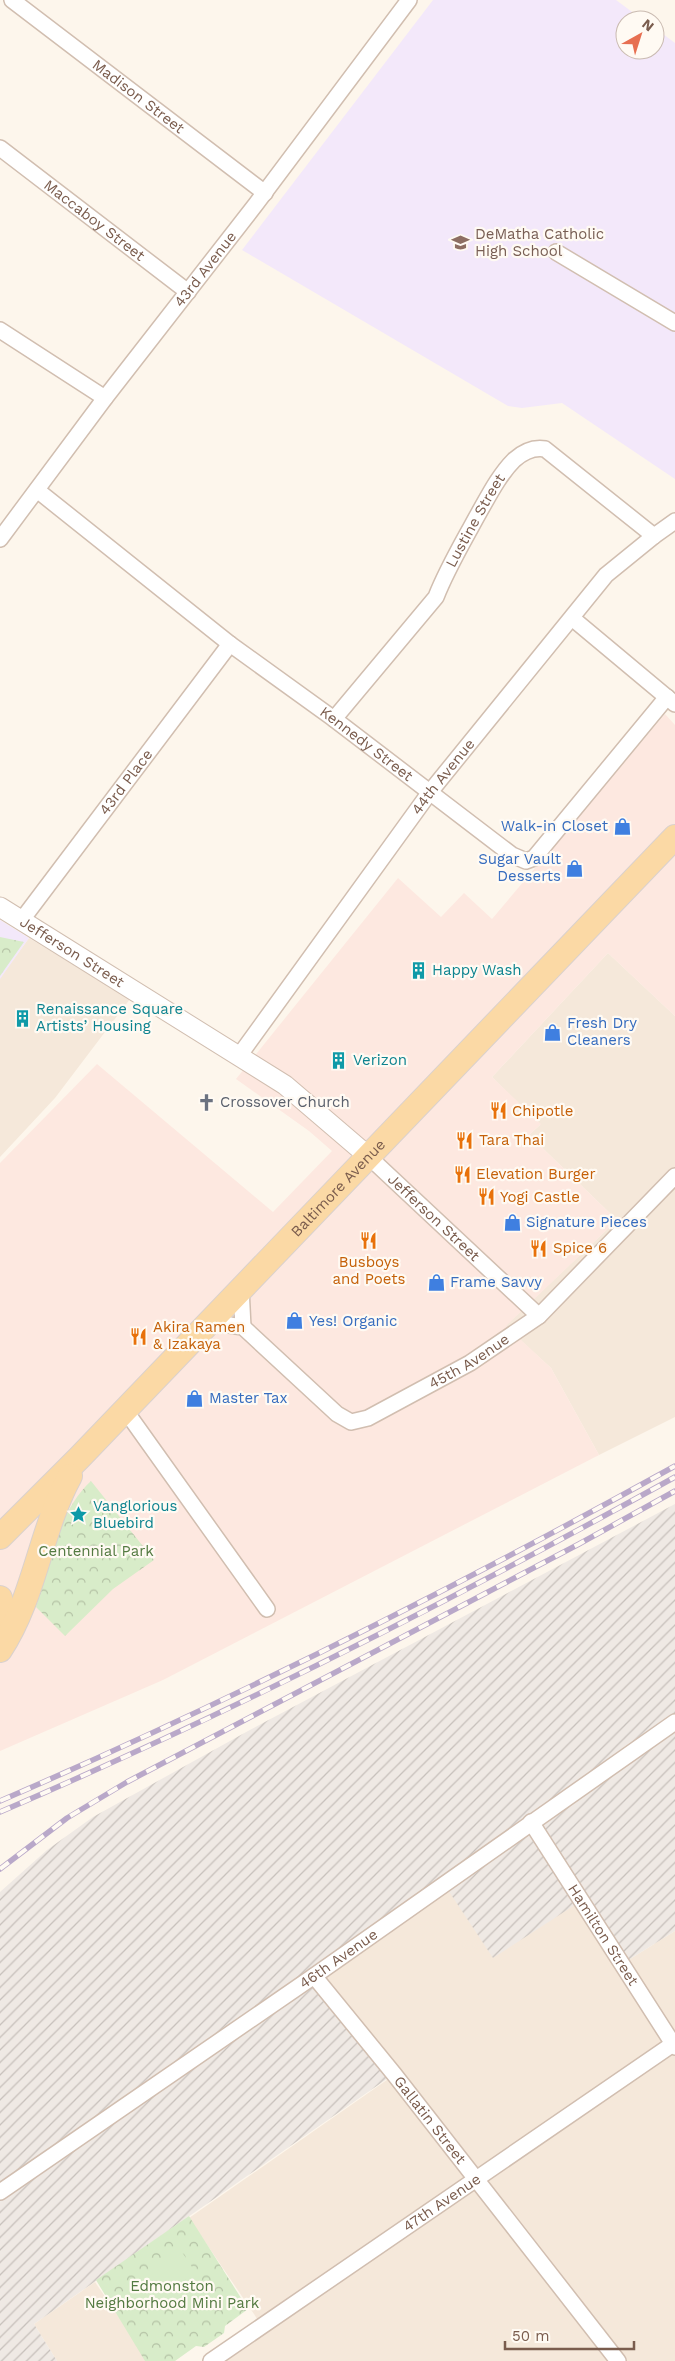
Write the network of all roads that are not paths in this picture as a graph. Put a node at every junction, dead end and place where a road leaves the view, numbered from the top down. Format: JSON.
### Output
{"nodes":[{"id":1,"x":12,"y":0,"type":"edge"},
{"id":2,"x":409,"y":0,"type":"edge"},
{"id":3,"x":0,"y":148,"type":"edge"},
{"id":4,"x":265,"y":193,"type":"junction"},
{"id":5,"x":556,"y":252,"type":"dead end"},
{"id":6,"x":188,"y":292,"type":"junction"},
{"id":7,"x":675,"y":322,"type":"edge"},
{"id":8,"x":0,"y":330,"type":"edge"},
{"id":9,"x":104,"y":398,"type":"junction"},
{"id":10,"x":37,"y":490,"type":"junction"},
{"id":11,"x":675,"y":521,"type":"edge"},
{"id":12,"x":654,"y":536,"type":"junction"},
{"id":13,"x":0,"y":539,"type":"edge"},
{"id":14,"x":572,"y":618,"type":"junction"},
{"id":15,"x":230,"y":644,"type":"junction"},
{"id":16,"x":671,"y":701,"type":"edge"},
{"id":17,"x":334,"y":719,"type":"junction"},
{"id":18,"x":430,"y":792,"type":"junction"},
{"id":19,"x":675,"y":837,"type":"edge"},
{"id":20,"x":0,"y":907,"type":"edge"},
{"id":21,"x":21,"y":920,"type":"junction"},
{"id":22,"x":238,"y":1056,"type":"junction"},
{"id":23,"x":368,"y":1156,"type":"junction"},
{"id":24,"x":675,"y":1176,"type":"edge"},
{"id":25,"x":241,"y":1288,"type":"junction"},
{"id":26,"x":539,"y":1316,"type":"junction"},
{"id":27,"x":209,"y":1322,"type":"junction"},
{"id":28,"x":243,"y":1327,"type":"junction"},
{"id":29,"x":125,"y":1410,"type":"junction"},
{"id":30,"x":80,"y":1457,"type":"junction"},
{"id":31,"x":0,"y":1537,"type":"edge"},
{"id":32,"x":0,"y":1598,"type":"edge"},
{"id":33,"x":267,"y":1609,"type":"dead end"},
{"id":34,"x":0,"y":1649,"type":"edge"},
{"id":35,"x":675,"y":1722,"type":"edge"},
{"id":36,"x":531,"y":1822,"type":"junction"},
{"id":37,"x":314,"y":1976,"type":"junction"},
{"id":38,"x":674,"y":2046,"type":"edge"},
{"id":39,"x":476,"y":2179,"type":"junction"},
{"id":40,"x":0,"y":2192,"type":"edge"},
{"id":41,"x":211,"y":2361,"type":"edge"},
{"id":42,"x":618,"y":2361,"type":"edge"}],
"edges":[{"from":1,"to":4,"type":"street","name":"Madison Street"},
{"from":2,"to":4,"type":"street","name":"43rd Avenue"},
{"from":3,"to":6,"type":"street","name":"Maccaboy Street"},
{"from":4,"to":6,"type":"street","name":"43rd Avenue"},
{"from":5,"to":7,"type":"street"},
{"from":6,"to":9,"type":"street","name":"43rd Avenue"},
{"from":8,"to":9,"type":"street"},
{"from":9,"to":10,"type":"street","name":"43rd Avenue"},
{"from":10,"to":13,"type":"street","name":"43rd Avenue"},
{"from":10,"to":15,"type":"street","name":"Kennedy Street"},
{"from":11,"to":12,"type":"street","name":"44th Avenue"},
{"from":12,"to":14,"type":"street","name":"44th Avenue"},
{"from":12,"to":17,"type":"street","name":"Lustine Street"},
{"from":14,"to":16,"type":"street"},
{"from":14,"to":18,"type":"street","name":"44th Avenue"},
{"from":15,"to":17,"type":"street","name":"Kennedy Street"},
{"from":15,"to":21,"type":"street","name":"43rd Place"},
{"from":16,"to":18,"type":"street","name":"Kennedy Street"},
{"from":17,"to":18,"type":"street","name":"Kennedy Street"},
{"from":18,"to":22,"type":"street","name":"44th Avenue"},
{"from":19,"to":23,"type":"main road","name":"Baltimore Avenue"},
{"from":20,"to":21,"type":"street","name":"Jefferson Street"},
{"from":21,"to":22,"type":"street","name":"Jefferson Street"},
{"from":22,"to":23,"type":"street","name":"Jefferson Street"},
{"from":23,"to":25,"type":"main road","name":"Baltimore Avenue"},
{"from":23,"to":26,"type":"street","name":"Jefferson Street"},
{"from":24,"to":26,"type":"street","name":"45th Avenue"},
{"from":25,"to":27,"type":"main road","name":"Baltimore Avenue"},
{"from":25,"to":28,"type":"street"},
{"from":26,"to":28,"type":"street","name":"45th Avenue"},
{"from":27,"to":28,"type":"street"},
{"from":27,"to":29,"type":"main road","name":"Baltimore Avenue"},
{"from":29,"to":30,"type":"main road","name":"Baltimore Avenue"},
{"from":29,"to":33,"type":"street"},
{"from":30,"to":31,"type":"main road","name":"Baltimore Avenue"},
{"from":30,"to":34,"type":"main road"},
{"from":32,"to":34,"type":"main road"},
{"from":35,"to":36,"type":"street","name":"46th Avenue"},
{"from":36,"to":37,"type":"street","name":"46th Avenue"},
{"from":36,"to":38,"type":"street","name":"Hamilton Street"},
{"from":37,"to":39,"type":"street","name":"Gallatin Street"},
{"from":37,"to":40,"type":"street","name":"46th Avenue"},
{"from":38,"to":39,"type":"street","name":"47th Avenue"},
{"from":39,"to":41,"type":"street","name":"47th Avenue"},
{"from":39,"to":42,"type":"street","name":"Gallatin Street"}]}
